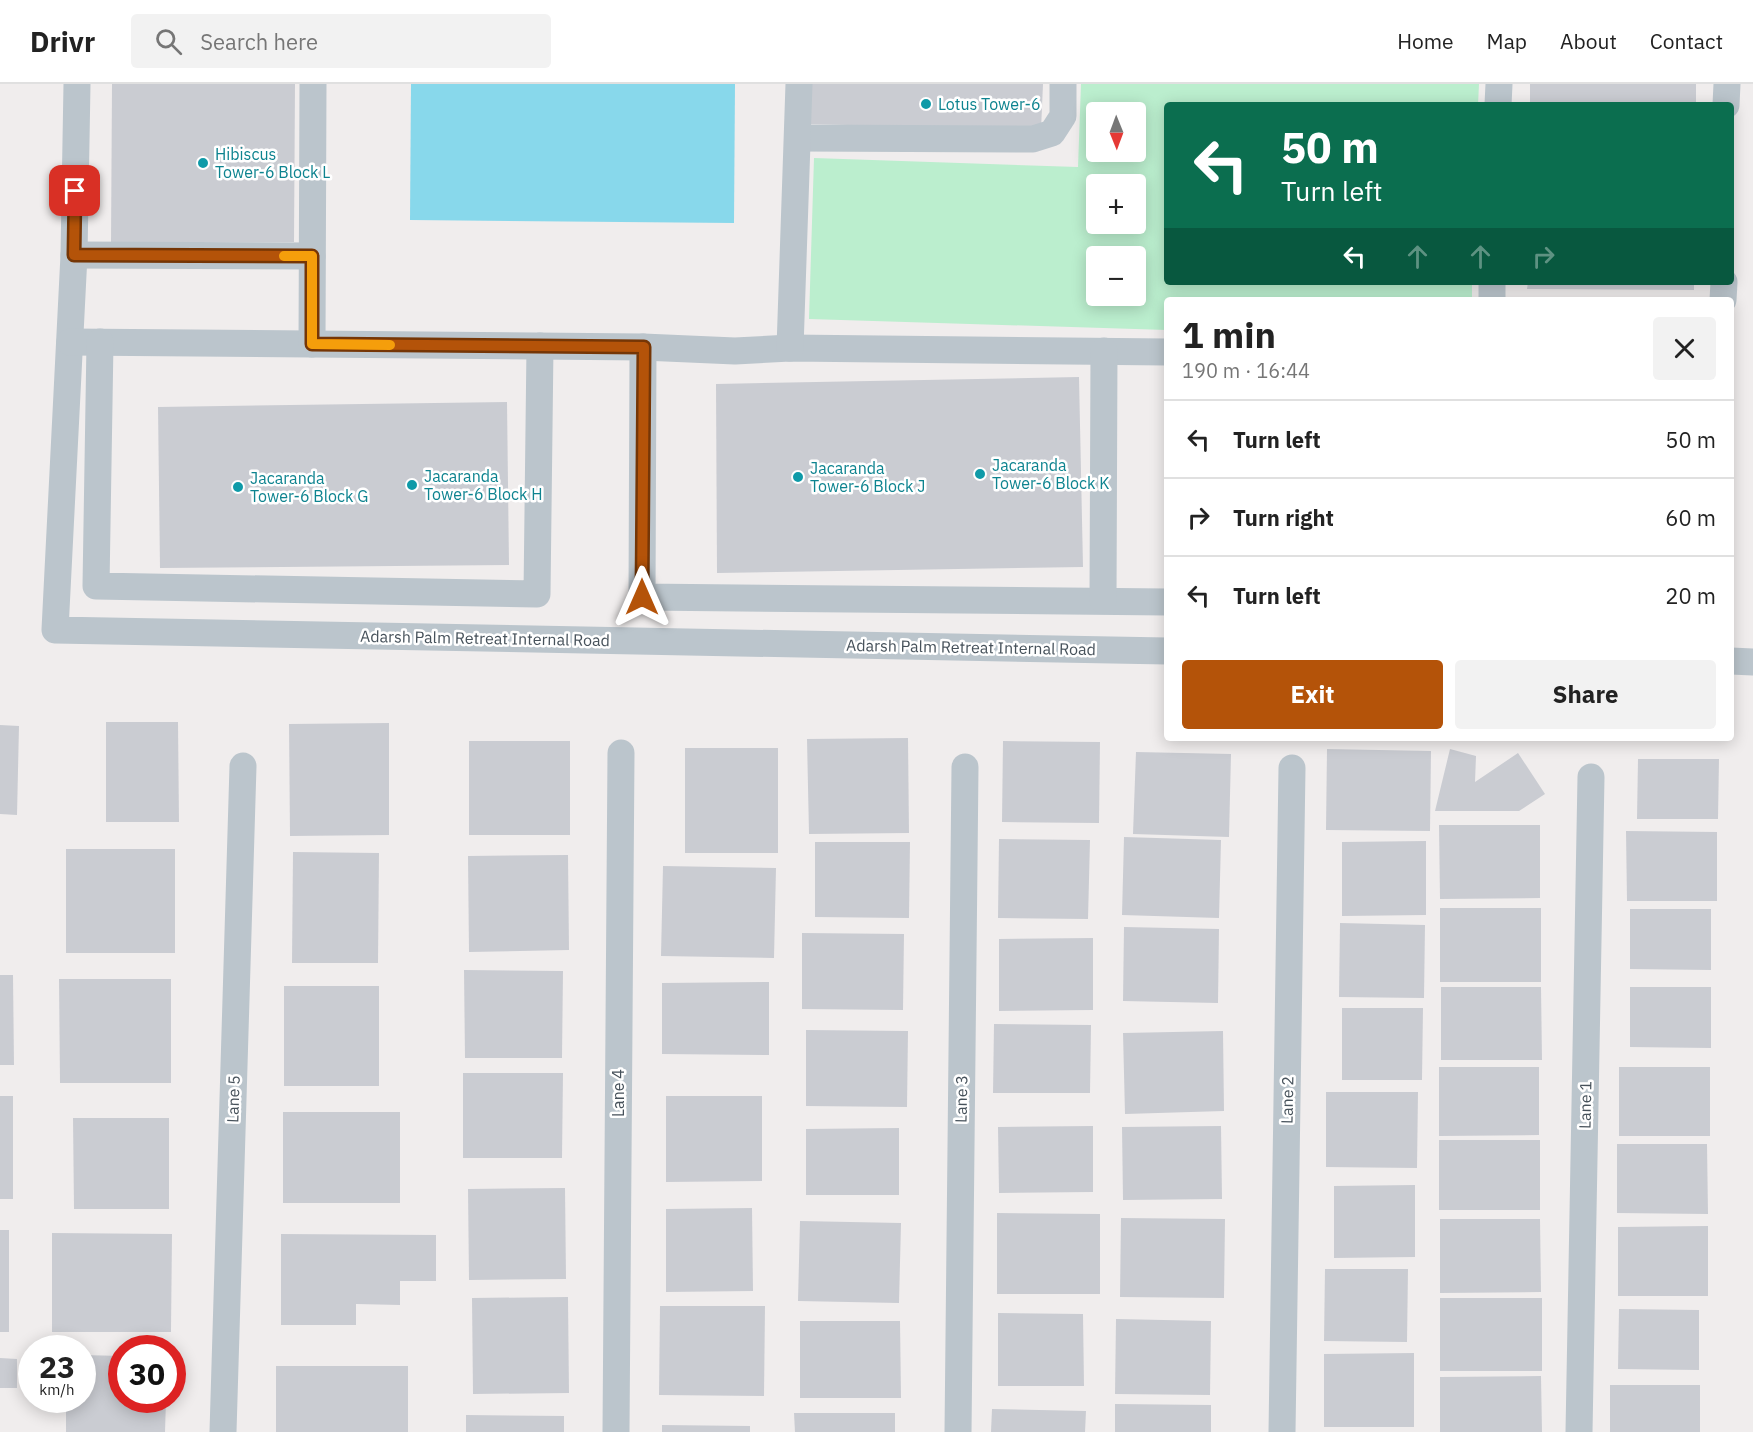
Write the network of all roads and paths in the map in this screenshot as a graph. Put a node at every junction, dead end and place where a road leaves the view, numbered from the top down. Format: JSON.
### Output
{"nodes":[{"id":1,"x":77,"y":84,"type":"edge"},
{"id":2,"x":313,"y":84,"type":"edge"},
{"id":3,"x":799,"y":84,"type":"edge"},
{"id":4,"x":1063,"y":84,"type":"edge"},
{"id":5,"x":1499,"y":84,"type":"edge"},
{"id":6,"x":1727,"y":84,"type":"edge"},
{"id":7,"x":1498,"y":102,"type":"edge"},
{"id":8,"x":1726,"y":102,"type":"edge"},
{"id":9,"x":798,"y":138,"type":"junction"},
{"id":10,"x":74,"y":255,"type":"junction"},
{"id":11,"x":312,"y":256,"type":"junction"},
{"id":12,"x":70,"y":342,"type":"junction"},
{"id":13,"x":100,"y":342,"type":"junction"},
{"id":14,"x":312,"y":344,"type":"junction"},
{"id":15,"x":540,"y":346,"type":"junction"},
{"id":16,"x":644,"y":347,"type":"junction"},
{"id":17,"x":790,"y":348,"type":"junction"},
{"id":18,"x":1104,"y":351,"type":"junction"},
{"id":19,"x":1164,"y":352,"type":"edge"},
{"id":20,"x":1102,"y":600,"type":"junction"},
{"id":21,"x":1164,"y":602,"type":"edge"},
{"id":22,"x":1164,"y":651,"type":"edge"},
{"id":23,"x":1734,"y":661,"type":"edge"},
{"id":24,"x":1753,"y":662,"type":"edge"},
{"id":25,"x":621,"y":753,"type":"dead end"},
{"id":26,"x":243,"y":766,"type":"dead end"},
{"id":27,"x":965,"y":767,"type":"dead end"},
{"id":28,"x":1293,"y":768,"type":"dead end"},
{"id":29,"x":1591,"y":777,"type":"dead end"},
{"id":30,"x":223,"y":1432,"type":"edge"},
{"id":31,"x":616,"y":1432,"type":"edge"},
{"id":32,"x":958,"y":1432,"type":"edge"},
{"id":33,"x":1282,"y":1432,"type":"edge"},
{"id":34,"x":1579,"y":1432,"type":"edge"}],
"edges":[{"from":1,"to":10,"type":"street"},
{"from":2,"to":11,"type":"street"},
{"from":3,"to":9,"type":"street"},
{"from":4,"to":9,"type":"street"},
{"from":5,"to":7,"type":"street"},
{"from":6,"to":8,"type":"street"},
{"from":9,"to":17,"type":"street"},
{"from":10,"to":11,"type":"street"},
{"from":10,"to":12,"type":"street"},
{"from":11,"to":14,"type":"street"},
{"from":12,"to":13,"type":"street"},
{"from":12,"to":22,"type":"street","name":"Adarsh Palm Retreat Internal Road"},
{"from":13,"to":14,"type":"street"},
{"from":13,"to":15,"type":"street"},
{"from":14,"to":15,"type":"street"},
{"from":15,"to":16,"type":"street"},
{"from":16,"to":17,"type":"street"},
{"from":16,"to":20,"type":"street"},
{"from":17,"to":18,"type":"street"},
{"from":18,"to":19,"type":"street"},
{"from":18,"to":20,"type":"street"},
{"from":20,"to":21,"type":"street"},
{"from":23,"to":24,"type":"street"},
{"from":25,"to":31,"type":"street","name":"Lane 4"},
{"from":26,"to":30,"type":"street","name":"Lane 5"},
{"from":27,"to":32,"type":"street","name":"Lane 3"},
{"from":28,"to":33,"type":"street","name":"Lane 2"},
{"from":29,"to":34,"type":"street","name":"Lane 1"}]}
